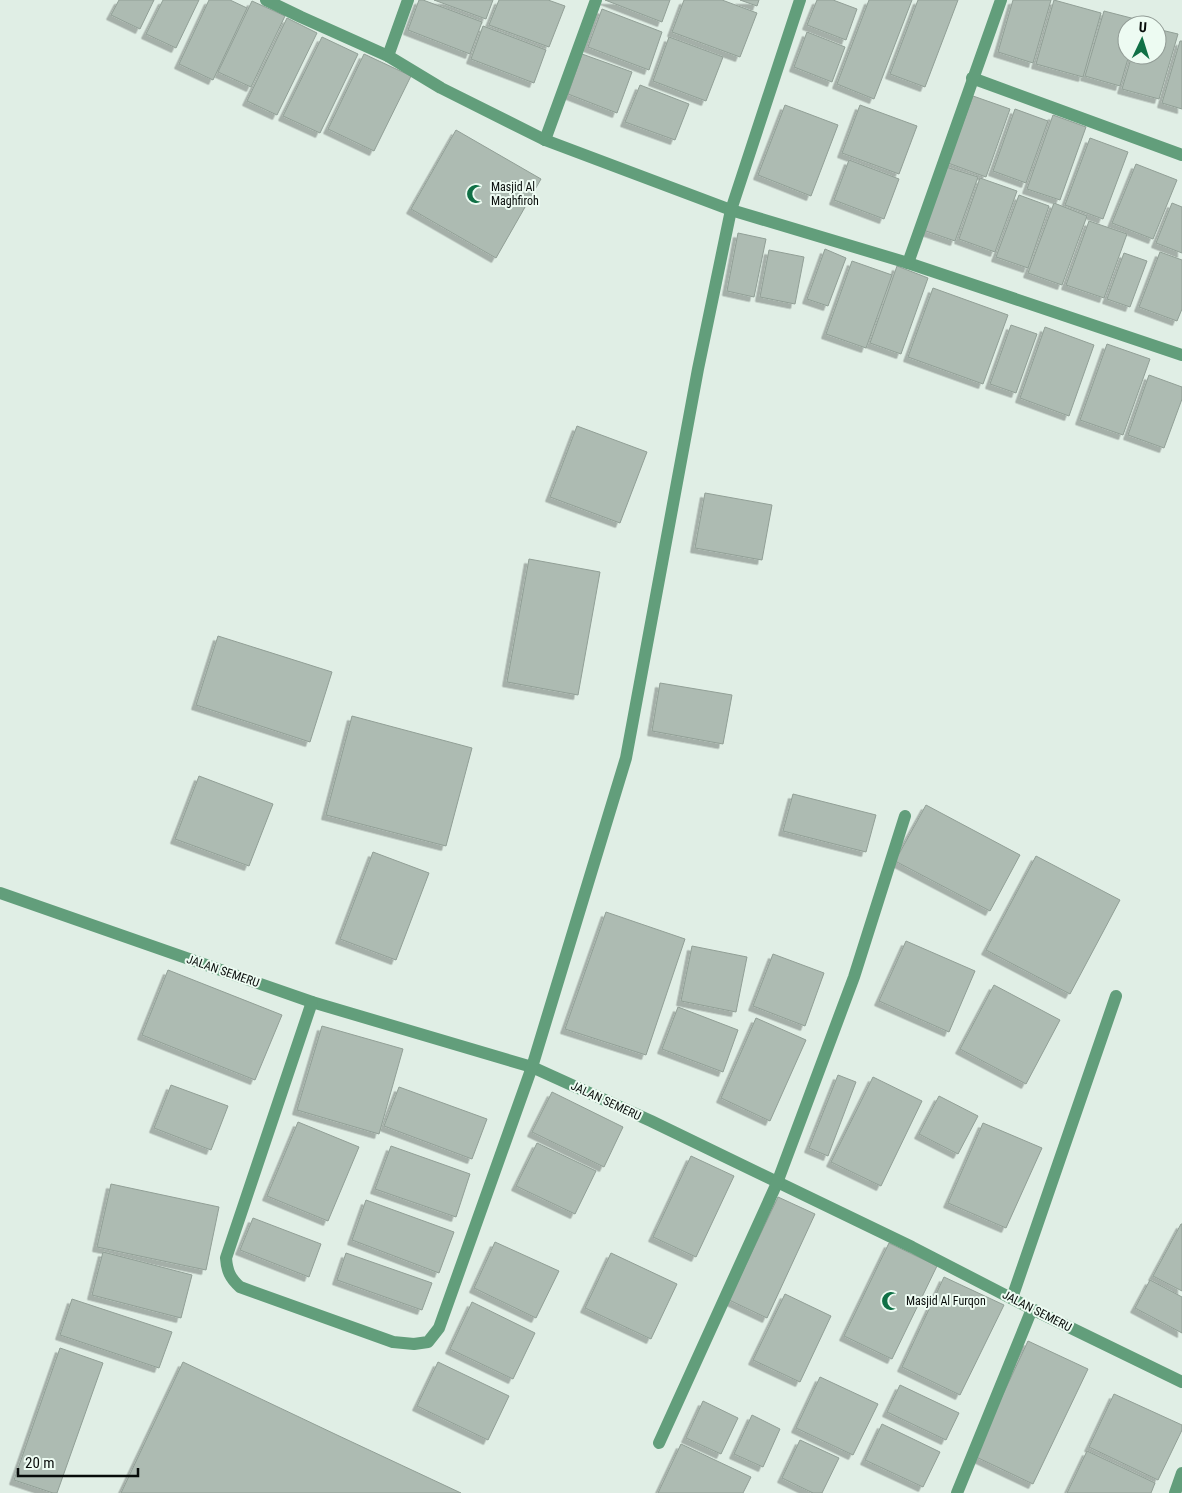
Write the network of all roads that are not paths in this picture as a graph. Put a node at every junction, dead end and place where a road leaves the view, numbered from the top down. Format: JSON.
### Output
{"nodes":[{"id":1,"x":266,"y":0,"type":"edge"},
{"id":2,"x":408,"y":0,"type":"edge"},
{"id":3,"x":596,"y":0,"type":"edge"},
{"id":4,"x":800,"y":0,"type":"edge"},
{"id":5,"x":1000,"y":0,"type":"edge"},
{"id":6,"x":388,"y":56,"type":"junction"},
{"id":7,"x":972,"y":78,"type":"junction"},
{"id":8,"x":545,"y":140,"type":"junction"},
{"id":9,"x":1182,"y":155,"type":"edge"},
{"id":10,"x":731,"y":210,"type":"junction"},
{"id":11,"x":908,"y":263,"type":"junction"},
{"id":12,"x":1182,"y":355,"type":"edge"},
{"id":13,"x":905,"y":816,"type":"dead end"},
{"id":14,"x":0,"y":893,"type":"edge"},
{"id":15,"x":1116,"y":996,"type":"dead end"},
{"id":16,"x":312,"y":1002,"type":"junction"},
{"id":17,"x":532,"y":1067,"type":"junction"},
{"id":18,"x":777,"y":1182,"type":"junction"},
{"id":19,"x":1012,"y":1298,"type":"junction"},
{"id":20,"x":1032,"y":1309,"type":"junction"},
{"id":21,"x":1182,"y":1382,"type":"edge"},
{"id":22,"x":659,"y":1442,"type":"dead end"},
{"id":23,"x":1182,"y":1473,"type":"edge"},
{"id":24,"x":957,"y":1493,"type":"edge"},
{"id":25,"x":1175,"y":1493,"type":"edge"}],
"edges":[{"from":1,"to":6,"type":"street"},
{"from":2,"to":6,"type":"street"},
{"from":3,"to":8,"type":"street"},
{"from":4,"to":10,"type":"street"},
{"from":5,"to":7,"type":"street"},
{"from":6,"to":8,"type":"street"},
{"from":7,"to":9,"type":"street"},
{"from":7,"to":11,"type":"street"},
{"from":8,"to":10,"type":"street"},
{"from":10,"to":11,"type":"street"},
{"from":10,"to":17,"type":"street"},
{"from":11,"to":12,"type":"street"},
{"from":13,"to":18,"type":"street"},
{"from":14,"to":16,"type":"street","name":"JALAN SEMERU"},
{"from":15,"to":19,"type":"street"},
{"from":16,"to":17,"type":"street","name":"JALAN SEMERU"},
{"from":16,"to":17,"type":"street"},
{"from":17,"to":18,"type":"street","name":"JALAN SEMERU"},
{"from":18,"to":19,"type":"street","name":"JALAN SEMERU"},
{"from":18,"to":22,"type":"street"},
{"from":19,"to":20,"type":"street","name":"JALAN SEMERU"},
{"from":20,"to":21,"type":"street","name":"JALAN SEMERU"},
{"from":20,"to":24,"type":"street"},
{"from":23,"to":25,"type":"street"}]}
